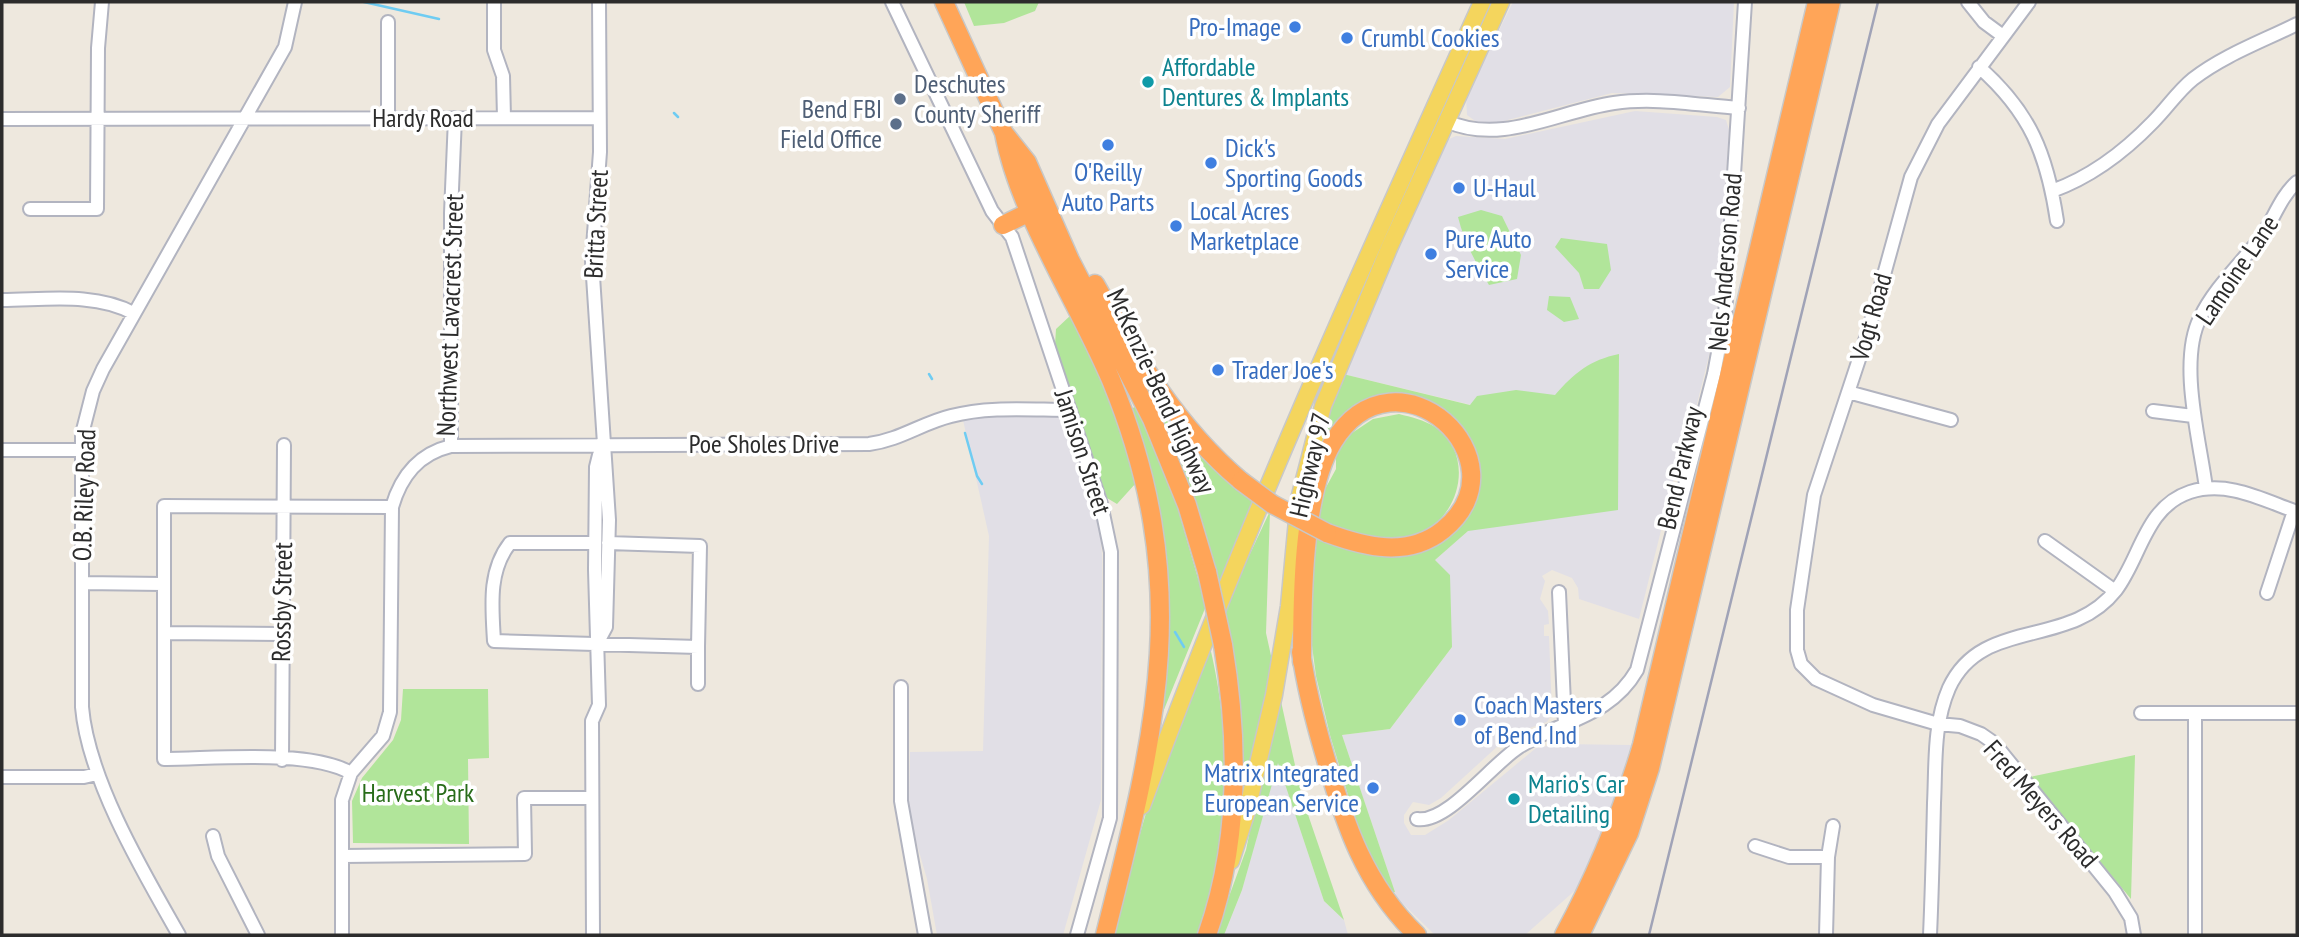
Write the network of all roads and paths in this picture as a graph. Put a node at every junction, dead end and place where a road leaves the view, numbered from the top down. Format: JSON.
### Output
{"nodes":[{"id":1,"x":102,"y":2,"type":"edge"},
{"id":2,"x":295,"y":2,"type":"edge"},
{"id":3,"x":494,"y":2,"type":"edge"},
{"id":4,"x":599,"y":2,"type":"edge"},
{"id":5,"x":892,"y":2,"type":"edge"},
{"id":6,"x":944,"y":2,"type":"edge"},
{"id":7,"x":1482,"y":2,"type":"edge"},
{"id":8,"x":1501,"y":2,"type":"edge"},
{"id":9,"x":1745,"y":2,"type":"edge"},
{"id":10,"x":1805,"y":2,"type":"edge"},
{"id":11,"x":1817,"y":2,"type":"edge"},
{"id":12,"x":1830,"y":2,"type":"edge"},
{"id":13,"x":1968,"y":2,"type":"edge"},
{"id":14,"x":2029,"y":2,"type":"edge"},
{"id":15,"x":388,"y":22,"type":"dead end"},
{"id":16,"x":2297,"y":24,"type":"edge"},
{"id":17,"x":2003,"y":36,"type":"junction"},
{"id":18,"x":1979,"y":67,"type":"junction"},
{"id":19,"x":1739,"y":108,"type":"junction"},
{"id":20,"x":1439,"y":117,"type":"junction"},
{"id":21,"x":388,"y":118,"type":"junction"},
{"id":22,"x":455,"y":118,"type":"junction"},
{"id":23,"x":504,"y":118,"type":"junction"},
{"id":24,"x":599,"y":118,"type":"junction"},
{"id":25,"x":2,"y":119,"type":"edge"},
{"id":26,"x":98,"y":119,"type":"junction"},
{"id":27,"x":246,"y":119,"type":"junction"},
{"id":28,"x":1004,"y":133,"type":"junction"},
{"id":29,"x":1783,"y":147,"type":"junction"},
{"id":30,"x":1027,"y":162,"type":"junction"},
{"id":31,"x":2297,"y":182,"type":"edge"},
{"id":32,"x":2052,"y":191,"type":"junction"},
{"id":33,"x":30,"y":209,"type":"dead end"},
{"id":34,"x":1030,"y":212,"type":"junction"},
{"id":35,"x":2057,"y":221,"type":"dead end"},
{"id":36,"x":1003,"y":225,"type":"junction"},
{"id":37,"x":2,"y":300,"type":"edge"},
{"id":38,"x":133,"y":313,"type":"junction"},
{"id":39,"x":1848,"y":392,"type":"junction"},
{"id":40,"x":1070,"y":410,"type":"junction"},
{"id":41,"x":2153,"y":411,"type":"dead end"},
{"id":42,"x":2193,"y":416,"type":"junction"},
{"id":43,"x":1951,"y":420,"type":"dead end"},
{"id":44,"x":284,"y":445,"type":"dead end"},
{"id":45,"x":451,"y":446,"type":"junction"},
{"id":46,"x":602,"y":446,"type":"junction"},
{"id":47,"x":2,"y":450,"type":"edge"},
{"id":48,"x":81,"y":450,"type":"junction"},
{"id":49,"x":2206,"y":488,"type":"junction"},
{"id":50,"x":283,"y":506,"type":"junction"},
{"id":51,"x":392,"y":507,"type":"junction"},
{"id":52,"x":2296,"y":511,"type":"edge"},
{"id":53,"x":2045,"y":541,"type":"dead end"},
{"id":54,"x":595,"y":543,"type":"junction"},
{"id":55,"x":608,"y":543,"type":"junction"},
{"id":56,"x":1294,"y":561,"type":"junction"},
{"id":57,"x":82,"y":583,"type":"junction"},
{"id":58,"x":163,"y":584,"type":"junction"},
{"id":59,"x":2115,"y":591,"type":"junction"},
{"id":60,"x":1559,"y":592,"type":"dead end"},
{"id":61,"x":2267,"y":593,"type":"dead end"},
{"id":62,"x":164,"y":634,"type":"junction"},
{"id":63,"x":281,"y":635,"type":"junction"},
{"id":64,"x":598,"y":642,"type":"junction"},
{"id":65,"x":698,"y":647,"type":"junction"},
{"id":66,"x":1302,"y":662,"type":"junction"},
{"id":67,"x":1801,"y":664,"type":"joint"},
{"id":68,"x":698,"y":684,"type":"dead end"},
{"id":69,"x":901,"y":687,"type":"dead end"},
{"id":70,"x":2141,"y":713,"type":"dead end"},
{"id":71,"x":2195,"y":713,"type":"junction"},
{"id":72,"x":2297,"y":713,"type":"edge"},
{"id":73,"x":1938,"y":724,"type":"junction"},
{"id":74,"x":1565,"y":726,"type":"junction"},
{"id":75,"x":282,"y":760,"type":"junction"},
{"id":76,"x":351,"y":773,"type":"junction"},
{"id":77,"x":97,"y":774,"type":"junction"},
{"id":78,"x":2,"y":777,"type":"edge"},
{"id":79,"x":592,"y":797,"type":"junction"},
{"id":80,"x":1417,"y":819,"type":"dead end"},
{"id":81,"x":1833,"y":826,"type":"dead end"},
{"id":82,"x":213,"y":836,"type":"dead end"},
{"id":83,"x":1755,"y":846,"type":"dead end"},
{"id":84,"x":1126,"y":851,"type":"junction"},
{"id":85,"x":343,"y":856,"type":"junction"},
{"id":86,"x":1828,"y":857,"type":"junction"},
{"id":87,"x":1215,"y":913,"type":"junction"},
{"id":88,"x":179,"y":935,"type":"edge"},
{"id":89,"x":258,"y":935,"type":"edge"},
{"id":90,"x":342,"y":935,"type":"edge"},
{"id":91,"x":593,"y":935,"type":"edge"},
{"id":92,"x":925,"y":935,"type":"edge"},
{"id":93,"x":1077,"y":935,"type":"edge"},
{"id":94,"x":1105,"y":935,"type":"edge"},
{"id":95,"x":1207,"y":935,"type":"edge"},
{"id":96,"x":1417,"y":935,"type":"edge"},
{"id":97,"x":1564,"y":935,"type":"edge"},
{"id":98,"x":1580,"y":935,"type":"edge"},
{"id":99,"x":1826,"y":935,"type":"edge"},
{"id":100,"x":1930,"y":935,"type":"edge"},
{"id":101,"x":2134,"y":935,"type":"edge"},
{"id":102,"x":2195,"y":935,"type":"edge"}],
"edges":[{"from":1,"to":26,"type":"street"},
{"from":2,"to":27,"type":"street","name":"O.B. Riley Road"},
{"from":3,"to":23,"type":"street"},
{"from":4,"to":24,"type":"street","name":"Britta Street"},
{"from":5,"to":36,"type":"street","name":"Jamison Street"},
{"from":6,"to":28,"type":"highway","name":"McKenzie-Bend Highway"},
{"from":7,"to":20,"type":"main road","name":"Highway 97"},
{"from":8,"to":20,"type":"main road","name":"Highway 97"},
{"from":9,"to":19,"type":"street","name":"Nels Anderson Road"},
{"from":10,"to":29,"type":"highway"},
{"from":11,"to":29,"type":"highway","name":"Bend Parkway"},
{"from":12,"to":98,"type":"highway","name":"Bend Parkway"},
{"from":13,"to":17,"type":"street"},
{"from":14,"to":17,"type":"street","name":"Vogt Road"},
{"from":15,"to":21,"type":"street"},
{"from":16,"to":32,"type":"street"},
{"from":17,"to":18,"type":"street","name":"Vogt Road"},
{"from":18,"to":32,"type":"street"},
{"from":18,"to":39,"type":"street","name":"Vogt Road"},
{"from":19,"to":20,"type":"street"},
{"from":19,"to":74,"type":"street","name":"Nels Anderson Road"},
{"from":20,"to":56,"type":"main road","name":"Highway 97"},
{"from":20,"to":84,"type":"main road","name":"Highway 97"},
{"from":21,"to":22,"type":"street","name":"Hardy Road"},
{"from":21,"to":27,"type":"street","name":"Hardy Road"},
{"from":22,"to":23,"type":"street","name":"Hardy Road"},
{"from":22,"to":45,"type":"street","name":"Northwest Lavacrest Street"},
{"from":23,"to":24,"type":"street","name":"Hardy Road"},
{"from":24,"to":46,"type":"street","name":"Britta Street"},
{"from":25,"to":26,"type":"street","name":"Hardy Road"},
{"from":26,"to":27,"type":"street","name":"Hardy Road"},
{"from":26,"to":33,"type":"street"},
{"from":27,"to":38,"type":"street","name":"O.B. Riley Road"},
{"from":28,"to":30,"type":"highway","name":"McKenzie-Bend Highway"},
{"from":28,"to":34,"type":"highway","name":"McKenzie-Bend Highway"},
{"from":29,"to":97,"type":"highway","name":"Bend Parkway"},
{"from":30,"to":66,"type":"highway","bridge":true},
{"from":30,"to":87,"type":"highway","name":"McKenzie-Bend Highway","bridge":true},
{"from":31,"to":42,"type":"street","name":"Lamoine Lane"},
{"from":32,"to":35,"type":"street"},
{"from":34,"to":36,"type":"highway"},
{"from":34,"to":84,"type":"highway","name":"McKenzie-Bend Highway"},
{"from":36,"to":40,"type":"street","name":"Jamison Street"},
{"from":37,"to":38,"type":"street"},
{"from":38,"to":48,"type":"street","name":"O.B. Riley Road"},
{"from":39,"to":43,"type":"street"},
{"from":39,"to":67,"type":"street","name":"Vogt Road"},
{"from":40,"to":46,"type":"street","name":"Poe Sholes Drive"},
{"from":40,"to":93,"type":"street","name":"Jamison Street"},
{"from":41,"to":42,"type":"street"},
{"from":42,"to":49,"type":"street","name":"Lamoine Lane"},
{"from":44,"to":50,"type":"street","name":"Rossby Street"},
{"from":45,"to":46,"type":"street","name":"Poe Sholes Drive"},
{"from":45,"to":51,"type":"street","name":"Northwest Lavacrest Street"},
{"from":46,"to":54,"type":"street","name":"Britta Street"},
{"from":46,"to":55,"type":"street","name":"Britta Street"},
{"from":47,"to":48,"type":"street"},
{"from":48,"to":57,"type":"street","name":"O.B. Riley Road"},
{"from":49,"to":52,"type":"street"},
{"from":49,"to":59,"type":"street"},
{"from":50,"to":51,"type":"street"},
{"from":50,"to":58,"type":"street"},
{"from":50,"to":63,"type":"street","name":"Rossby Street"},
{"from":51,"to":76,"type":"street","name":"Northwest Lavacrest Street"},
{"from":52,"to":61,"type":"street"},
{"from":53,"to":59,"type":"street"},
{"from":54,"to":64,"type":"street","name":"Britta Street"},
{"from":54,"to":64,"type":"street"},
{"from":55,"to":64,"type":"street","name":"Britta Street"},
{"from":55,"to":65,"type":"street"},
{"from":56,"to":66,"type":"highway"},
{"from":56,"to":87,"type":"main road","name":"Highway 97"},
{"from":57,"to":58,"type":"street"},
{"from":57,"to":77,"type":"street","name":"O.B. Riley Road"},
{"from":58,"to":62,"type":"street"},
{"from":59,"to":73,"type":"street"},
{"from":60,"to":74,"type":"street"},
{"from":62,"to":63,"type":"street"},
{"from":62,"to":75,"type":"street"},
{"from":63,"to":75,"type":"street","name":"Rossby Street"},
{"from":64,"to":65,"type":"street"},
{"from":64,"to":79,"type":"street","name":"Britta Street"},
{"from":65,"to":68,"type":"street"},
{"from":66,"to":96,"type":"highway"},
{"from":67,"to":73,"type":"street","name":"Fred Meyers Road"},
{"from":69,"to":92,"type":"street"},
{"from":70,"to":71,"type":"street"},
{"from":71,"to":72,"type":"street"},
{"from":71,"to":102,"type":"street"},
{"from":73,"to":100,"type":"street"},
{"from":73,"to":101,"type":"street","name":"Fred Meyers Road"},
{"from":74,"to":80,"type":"street","name":"Nels Anderson Road"},
{"from":75,"to":76,"type":"street"},
{"from":76,"to":85,"type":"street","name":"Northwest Lavacrest Street"},
{"from":77,"to":78,"type":"street"},
{"from":77,"to":88,"type":"street","name":"O.B. Riley Road"},
{"from":79,"to":85,"type":"street"},
{"from":79,"to":91,"type":"street","name":"Britta Street"},
{"from":81,"to":86,"type":"street"},
{"from":82,"to":89,"type":"street"},
{"from":83,"to":86,"type":"street"},
{"from":84,"to":94,"type":"highway","name":"McKenzie-Bend Highway"},
{"from":85,"to":90,"type":"street","name":"Northwest Lavacrest Street"},
{"from":86,"to":99,"type":"street"},
{"from":87,"to":95,"type":"highway","name":"McKenzie-Bend Highway"}]}
